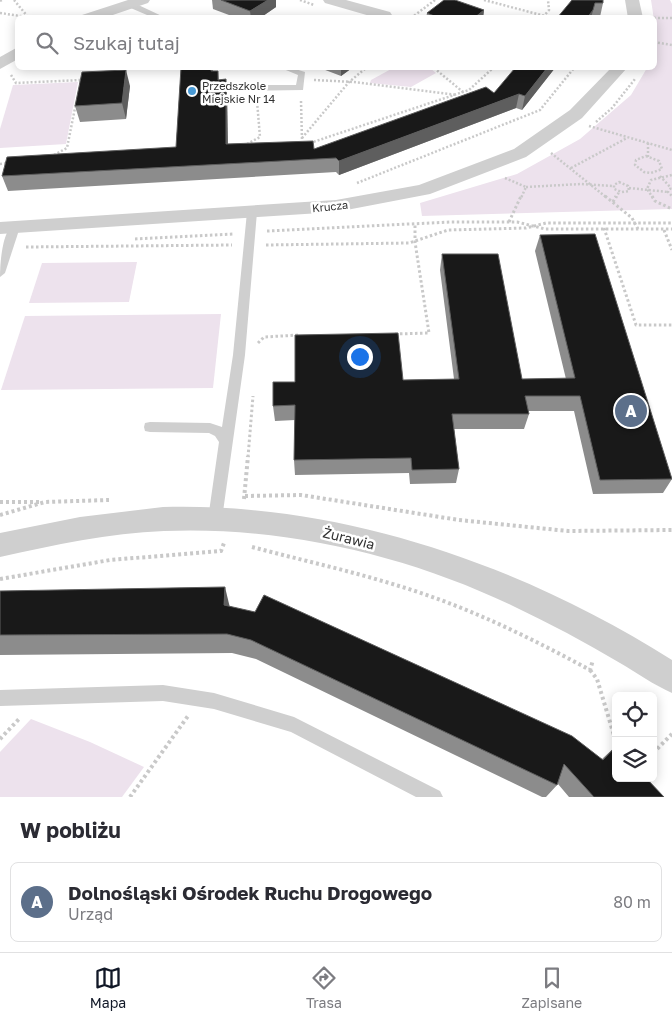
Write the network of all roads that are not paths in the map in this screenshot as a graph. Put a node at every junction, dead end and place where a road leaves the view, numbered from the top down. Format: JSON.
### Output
{"nodes":[{"id":1,"x":330,"y":0,"type":"edge"},
{"id":2,"x":632,"y":0,"type":"edge"},
{"id":3,"x":136,"y":2,"type":"edge"},
{"id":4,"x":97,"y":15,"type":"edge"},
{"id":5,"x":157,"y":15,"type":"edge"},
{"id":6,"x":385,"y":15,"type":"dead end"},
{"id":7,"x":635,"y":15,"type":"edge"},
{"id":8,"x":15,"y":55,"type":"edge"},
{"id":9,"x":2,"y":68,"type":"edge"},
{"id":10,"x":291,"y":70,"type":"edge"},
{"id":11,"x":617,"y":70,"type":"edge"},
{"id":12,"x":244,"y":88,"type":"dead end"},
{"id":13,"x":252,"y":212,"type":"junction"},
{"id":14,"x":7,"y":227,"type":"edge"},
{"id":15,"x":0,"y":274,"type":"edge"},
{"id":16,"x":150,"y":427,"type":"dead end"},
{"id":17,"x":226,"y":441,"type":"junction"},
{"id":18,"x":227,"y":532,"type":"junction"},
{"id":19,"x":0,"y":546,"type":"edge"},
{"id":20,"x":672,"y":678,"type":"edge"},
{"id":21,"x":0,"y":698,"type":"edge"},
{"id":22,"x":434,"y":797,"type":"edge"}],
"edges":[{"from":1,"to":6,"type":"street"},
{"from":2,"to":7,"type":"street"},
{"from":3,"to":4,"type":"street"},
{"from":3,"to":5,"type":"lane"},
{"from":8,"to":9,"type":"street"},
{"from":10,"to":12,"type":"lane"},
{"from":11,"to":13,"type":"street","name":"Krucza"},
{"from":13,"to":14,"type":"street","name":"Krucza"},
{"from":13,"to":17,"type":"lane"},
{"from":14,"to":15,"type":"lane"},
{"from":16,"to":17,"type":"lane"},
{"from":17,"to":18,"type":"lane"},
{"from":18,"to":19,"type":"street","name":"Żurawia"},
{"from":18,"to":20,"type":"street","name":"Żurawia"},
{"from":21,"to":22,"type":"lane"}]}
